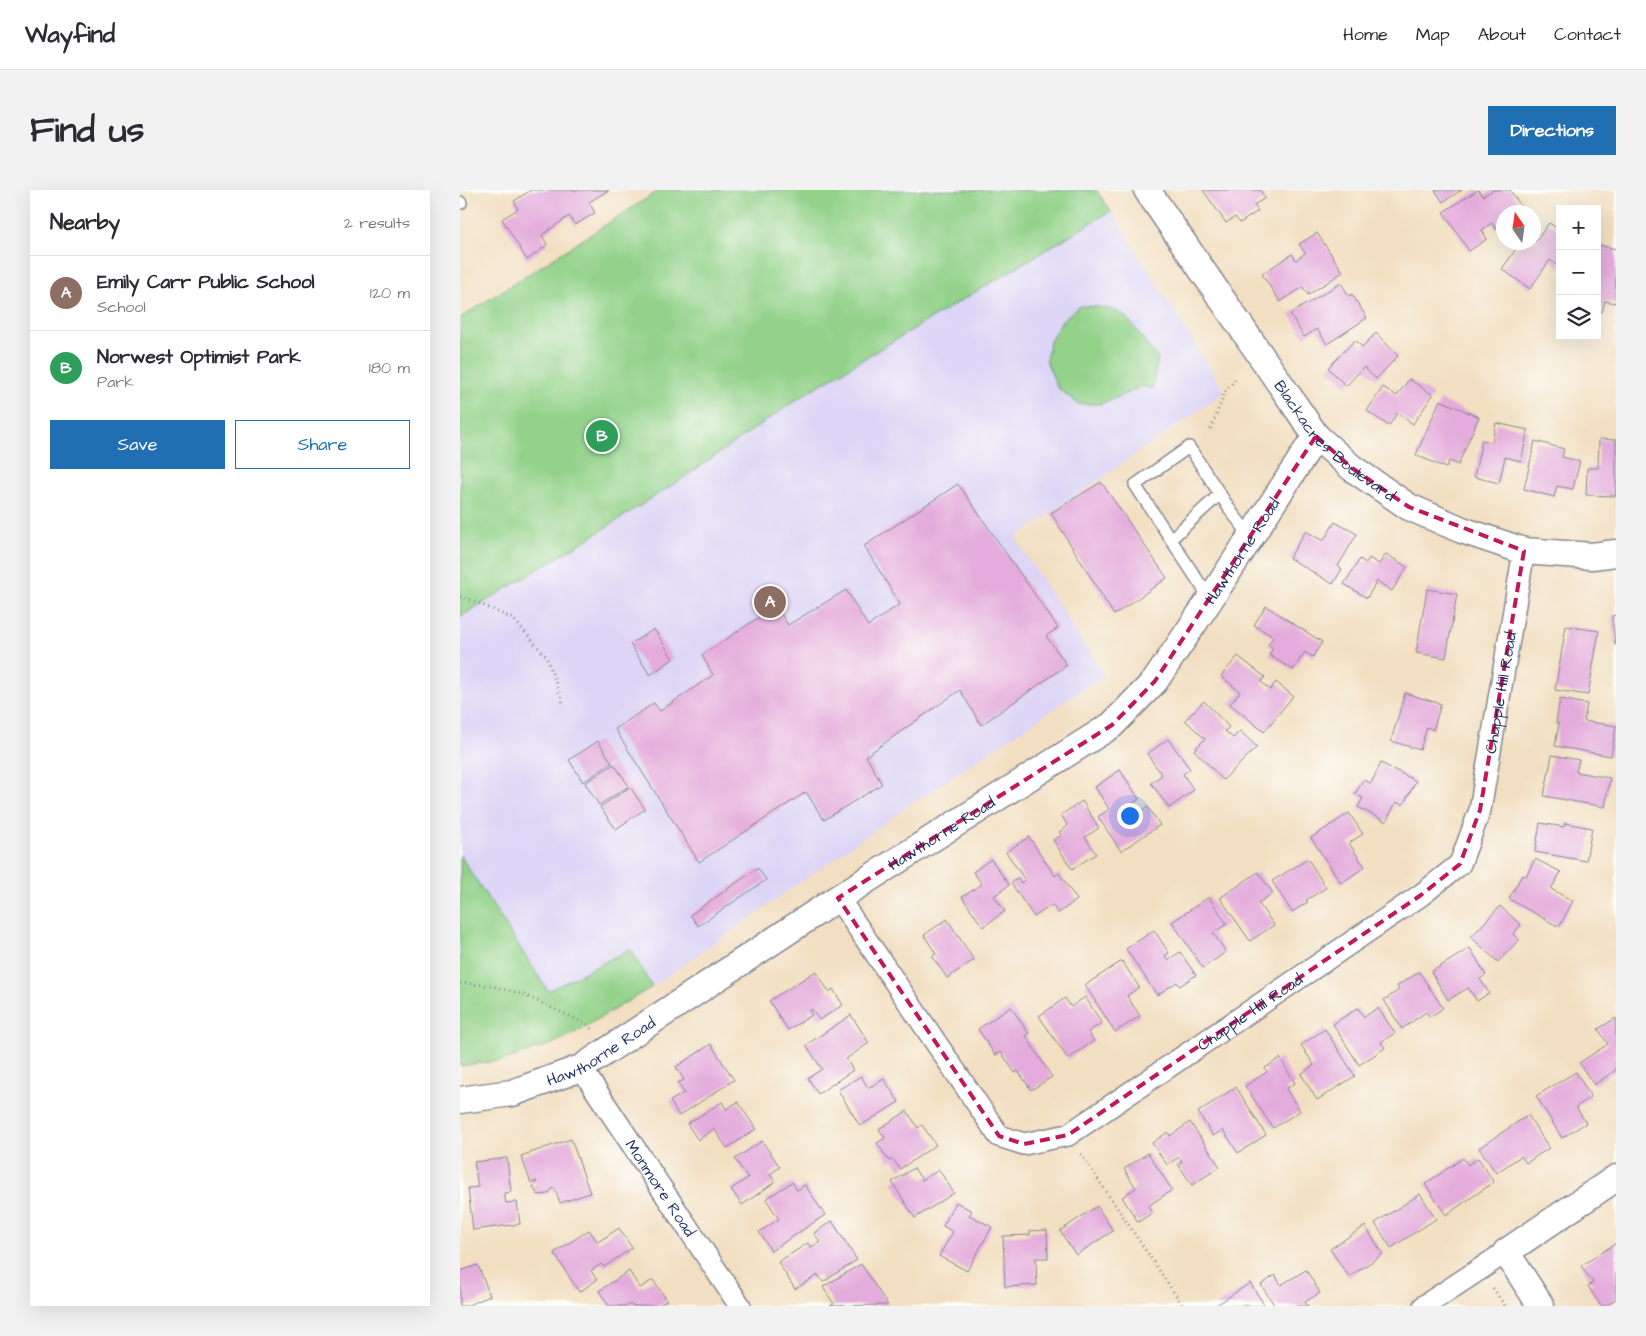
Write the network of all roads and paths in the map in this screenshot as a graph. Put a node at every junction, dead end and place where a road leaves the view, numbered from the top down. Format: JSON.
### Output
{"nodes":[{"id":1,"x":1147,"y":190,"type":"edge"},
{"id":2,"x":1237,"y":377,"type":"dead end"},
{"id":3,"x":1211,"y":429,"type":"dead end"},
{"id":4,"x":1316,"y":436,"type":"junction"},
{"id":5,"x":1220,"y":494,"type":"junction"},
{"id":6,"x":1251,"y":537,"type":"junction"},
{"id":7,"x":1171,"y":539,"type":"junction"},
{"id":8,"x":1524,"y":551,"type":"junction"},
{"id":9,"x":1616,"y":553,"type":"edge"},
{"id":10,"x":460,"y":597,"type":"edge"},
{"id":11,"x":1210,"y":599,"type":"junction"},
{"id":12,"x":564,"y":706,"type":"dead end"},
{"id":13,"x":838,"y":898,"type":"junction"},
{"id":14,"x":460,"y":983,"type":"edge"},
{"id":15,"x":594,"y":1032,"type":"dead end"},
{"id":16,"x":581,"y":1068,"type":"junction"},
{"id":17,"x":460,"y":1100,"type":"edge"},
{"id":18,"x":1068,"y":1135,"type":"junction"},
{"id":19,"x":1616,"y":1178,"type":"edge"},
{"id":20,"x":1506,"y":1252,"type":"junction"},
{"id":21,"x":1490,"y":1283,"type":"dead end"},
{"id":22,"x":740,"y":1306,"type":"edge"},
{"id":23,"x":1183,"y":1306,"type":"edge"},
{"id":24,"x":1424,"y":1306,"type":"edge"},
{"id":25,"x":1505,"y":1306,"type":"edge"},
{"id":26,"x":1541,"y":1306,"type":"edge"}],
"edges":[{"from":1,"to":4,"type":"street","name":"Blackacres Boulevard"},
{"from":2,"to":3,"type":"path"},
{"from":4,"to":6,"type":"street","name":"Hawthorne Road"},
{"from":4,"to":8,"type":"street","name":"Blackacres Boulevard"},
{"from":5,"to":6,"type":"lane"},
{"from":5,"to":7,"type":"lane"},
{"from":5,"to":7,"type":"lane"},
{"from":6,"to":11,"type":"street","name":"Hawthorne Road"},
{"from":7,"to":11,"type":"lane"},
{"from":8,"to":9,"type":"street","name":"Blackacres Boulevard"},
{"from":8,"to":18,"type":"street","name":"Chapple Hill Road"},
{"from":10,"to":12,"type":"path"},
{"from":11,"to":13,"type":"street","name":"Hawthorne Road"},
{"from":13,"to":16,"type":"street","name":"Hawthorne Road"},
{"from":13,"to":18,"type":"street","name":"Chapple Hill Road"},
{"from":14,"to":15,"type":"path"},
{"from":16,"to":17,"type":"street","name":"Hawthorne Road"},
{"from":16,"to":22,"type":"street","name":"Monmore Road"},
{"from":18,"to":23,"type":"path"},
{"from":19,"to":20,"type":"street"},
{"from":20,"to":24,"type":"street"},
{"from":20,"to":26,"type":"street"},
{"from":21,"to":25,"type":"path"}]}
